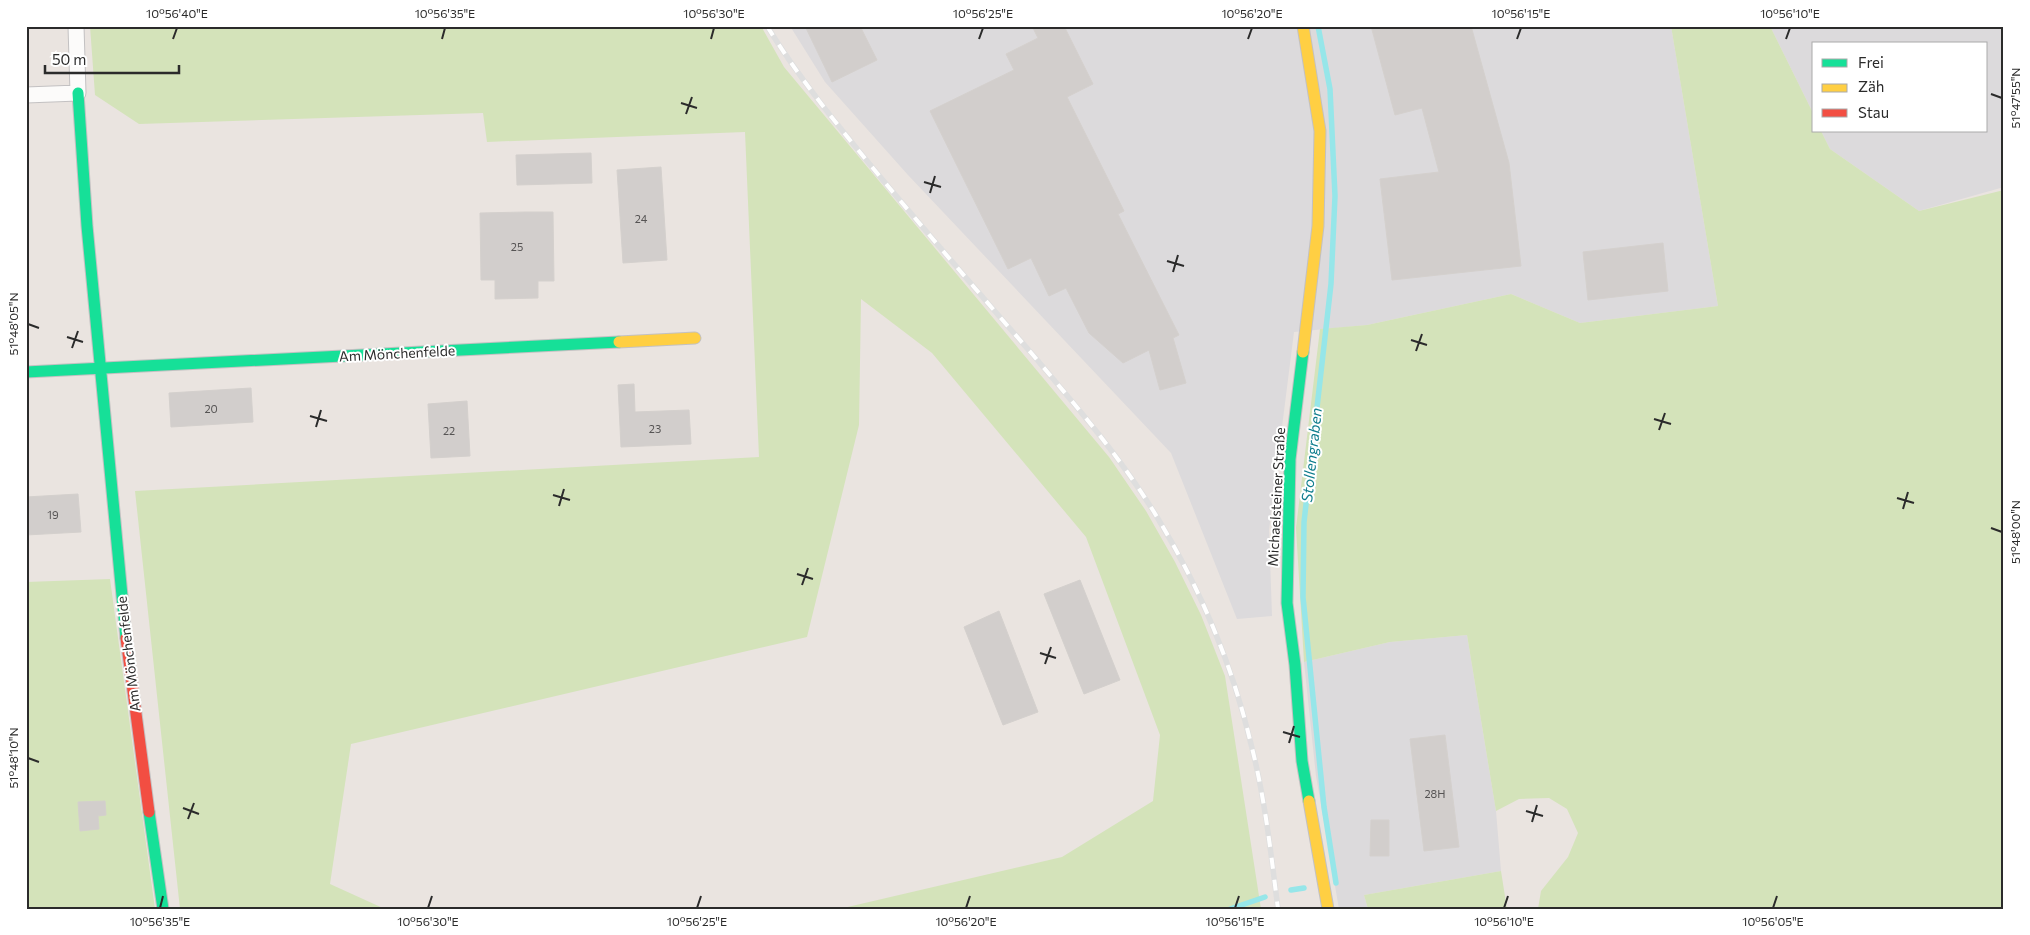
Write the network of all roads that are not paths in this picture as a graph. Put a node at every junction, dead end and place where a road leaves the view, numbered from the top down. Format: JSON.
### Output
{"nodes":[{"id":1,"x":76,"y":26,"type":"edge"},
{"id":2,"x":1303,"y":26,"type":"edge"},
{"id":3,"x":78,"y":93,"type":"junction"},
{"id":4,"x":26,"y":95,"type":"edge"},
{"id":5,"x":695,"y":338,"type":"dead end"},
{"id":6,"x":100,"y":367,"type":"junction"},
{"id":7,"x":26,"y":372,"type":"edge"},
{"id":8,"x":163,"y":909,"type":"edge"},
{"id":9,"x":1328,"y":909,"type":"edge"}],
"edges":[{"from":1,"to":3,"type":"street","name":"Am Mönchenfelde"},
{"from":2,"to":9,"type":"street","name":"Michaelsteiner Straße"},
{"from":3,"to":4,"type":"street"},
{"from":3,"to":6,"type":"street","name":"Am Mönchenfelde"},
{"from":5,"to":6,"type":"street","name":"Am Mönchenfelde"},
{"from":6,"to":7,"type":"street","name":"Am Mönchenfelde"},
{"from":6,"to":8,"type":"street","name":"Am Mönchenfelde"}]}
